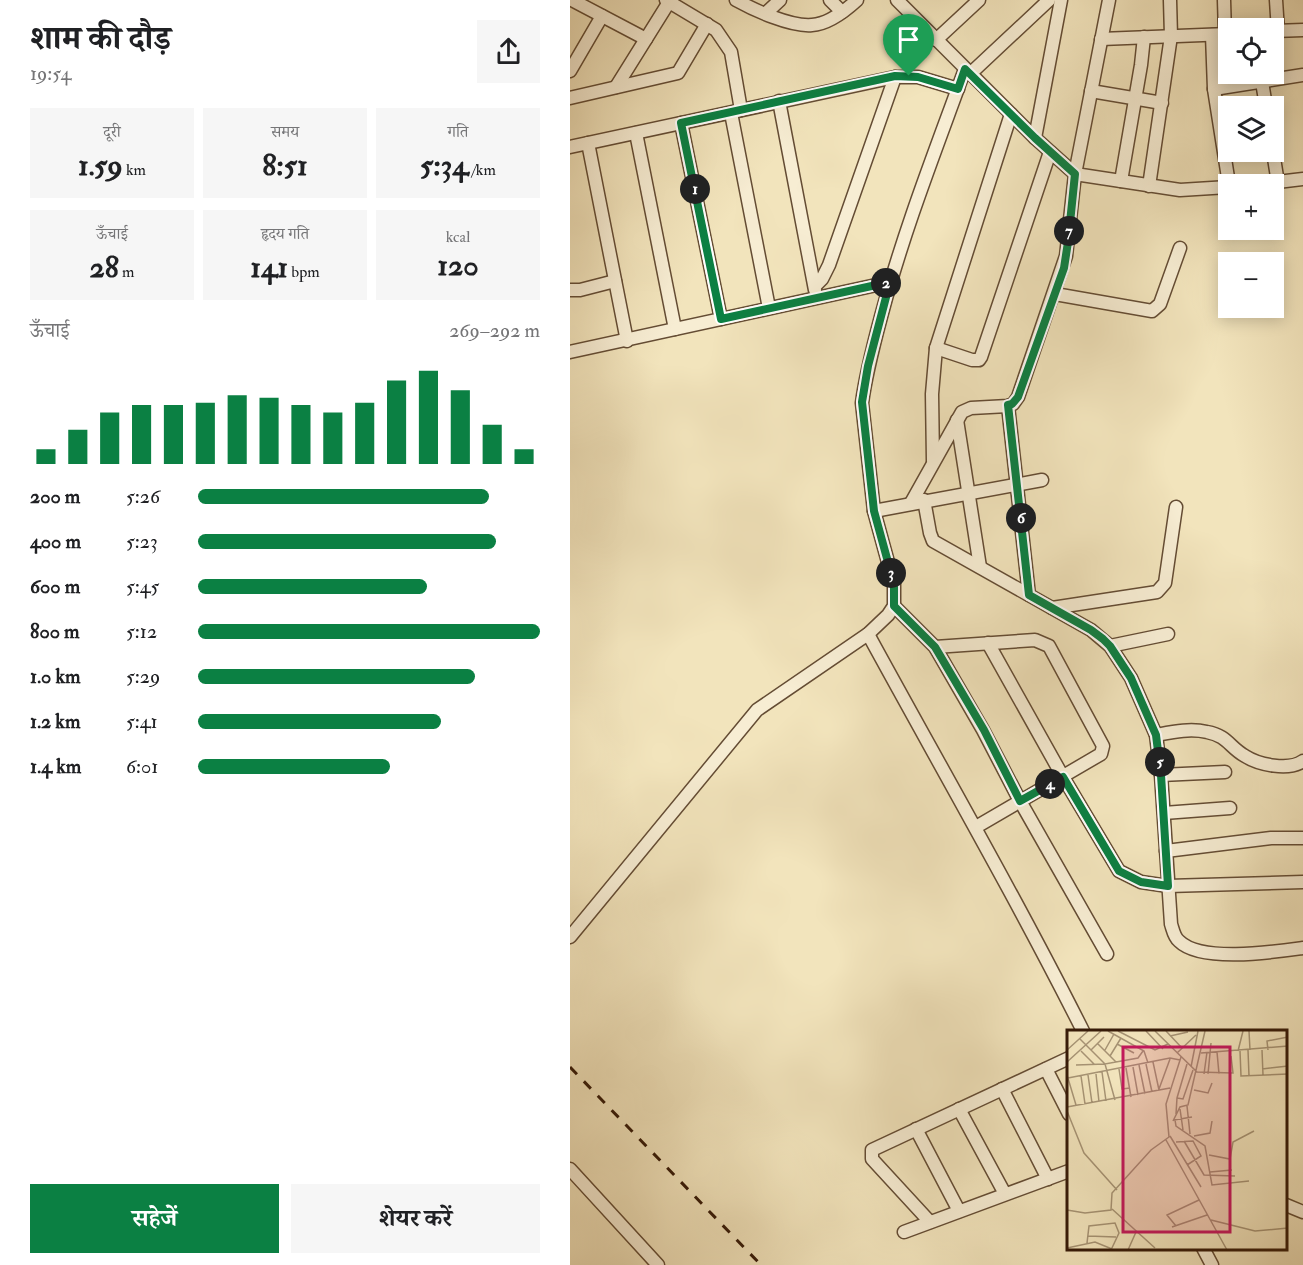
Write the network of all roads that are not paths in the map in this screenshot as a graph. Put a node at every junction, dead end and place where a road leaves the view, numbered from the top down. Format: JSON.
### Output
{"nodes":[{"id":1,"x":572,"y":0,"type":"edge"},
{"id":2,"x":736,"y":0,"type":"edge"},
{"id":3,"x":780,"y":0,"type":"edge"},
{"id":4,"x":830,"y":0,"type":"edge"},
{"id":5,"x":856,"y":0,"type":"edge"},
{"id":6,"x":897,"y":0,"type":"edge"},
{"id":7,"x":1049,"y":0,"type":"edge"},
{"id":8,"x":1061,"y":0,"type":"edge"},
{"id":9,"x":1109,"y":0,"type":"edge"},
{"id":10,"x":1170,"y":0,"type":"edge"},
{"id":11,"x":1224,"y":0,"type":"edge"},
{"id":12,"x":1276,"y":0,"type":"edge"},
{"id":13,"x":667,"y":1,"type":"edge"},
{"id":14,"x":973,"y":2,"type":"edge"},
{"id":15,"x":842,"y":12,"type":"junction"},
{"id":16,"x":766,"y":13,"type":"junction"},
{"id":17,"x":602,"y":16,"type":"junction"},
{"id":18,"x":1223,"y":18,"type":"edge"},
{"id":19,"x":1276,"y":18,"type":"edge"},
{"id":20,"x":707,"y":24,"type":"junction"},
{"id":21,"x":1303,"y":30,"type":"edge"},
{"id":22,"x":1284,"y":31,"type":"edge"},
{"id":23,"x":1218,"y":34,"type":"edge"},
{"id":24,"x":1171,"y":36,"type":"junction"},
{"id":25,"x":1144,"y":37,"type":"junction"},
{"id":26,"x":646,"y":39,"type":"junction"},
{"id":27,"x":1101,"y":39,"type":"junction"},
{"id":28,"x":936,"y":40,"type":"junction"},
{"id":29,"x":1218,"y":62,"type":"edge"},
{"id":30,"x":570,"y":70,"type":"edge"},
{"id":31,"x":967,"y":71,"type":"junction"},
{"id":32,"x":1303,"y":75,"type":"edge"},
{"id":33,"x":895,"y":76,"type":"junction"},
{"id":34,"x":1284,"y":78,"type":"edge"},
{"id":35,"x":1248,"y":84,"type":"edge"},
{"id":36,"x":616,"y":87,"type":"junction"},
{"id":37,"x":958,"y":89,"type":"junction"},
{"id":38,"x":1214,"y":89,"type":"junction"},
{"id":39,"x":1091,"y":91,"type":"junction"},
{"id":40,"x":570,"y":98,"type":"edge"},
{"id":41,"x":1135,"y":99,"type":"junction"},
{"id":42,"x":779,"y":101,"type":"junction"},
{"id":43,"x":1162,"y":103,"type":"junction"},
{"id":44,"x":736,"y":111,"type":"junction"},
{"id":45,"x":1011,"y":114,"type":"junction"},
{"id":46,"x":681,"y":123,"type":"junction"},
{"id":47,"x":636,"y":133,"type":"junction"},
{"id":48,"x":1035,"y":138,"type":"junction"},
{"id":49,"x":588,"y":143,"type":"junction"},
{"id":50,"x":570,"y":147,"type":"edge"},
{"id":51,"x":1050,"y":152,"type":"junction"},
{"id":52,"x":1075,"y":174,"type":"junction"},
{"id":53,"x":1227,"y":174,"type":"edge"},
{"id":54,"x":1303,"y":179,"type":"edge"},
{"id":55,"x":1121,"y":181,"type":"junction"},
{"id":56,"x":1284,"y":182,"type":"edge"},
{"id":57,"x":1149,"y":186,"type":"junction"},
{"id":58,"x":1218,"y":187,"type":"edge"},
{"id":59,"x":1180,"y":248,"type":"dead end"},
{"id":60,"x":615,"y":281,"type":"junction"},
{"id":61,"x":890,"y":282,"type":"junction"},
{"id":62,"x":570,"y":290,"type":"edge"},
{"id":63,"x":816,"y":291,"type":"junction"},
{"id":64,"x":1054,"y":294,"type":"junction"},
{"id":65,"x":769,"y":308,"type":"junction"},
{"id":66,"x":721,"y":319,"type":"junction"},
{"id":67,"x":675,"y":329,"type":"junction"},
{"id":68,"x":627,"y":341,"type":"junction"},
{"id":69,"x":936,"y":348,"type":"junction"},
{"id":70,"x":570,"y":352,"type":"edge"},
{"id":71,"x":1008,"y":405,"type":"junction"},
{"id":72,"x":957,"y":420,"type":"junction"},
{"id":73,"x":933,"y":463,"type":"junction"},
{"id":74,"x":1042,"y":480,"type":"dead end"},
{"id":75,"x":1017,"y":484,"type":"junction"},
{"id":76,"x":969,"y":493,"type":"junction"},
{"id":77,"x":924,"y":500,"type":"junction"},
{"id":78,"x":911,"y":503,"type":"junction"},
{"id":79,"x":1176,"y":507,"type":"dead end"},
{"id":80,"x":883,"y":509,"type":"junction"},
{"id":81,"x":980,"y":567,"type":"junction"},
{"id":82,"x":1029,"y":595,"type":"junction"},
{"id":83,"x":894,"y":606,"type":"junction"},
{"id":84,"x":1052,"y":608,"type":"junction"},
{"id":85,"x":868,"y":634,"type":"junction"},
{"id":86,"x":1168,"y":634,"type":"dead end"},
{"id":87,"x":988,"y":643,"type":"junction"},
{"id":88,"x":1110,"y":646,"type":"junction"},
{"id":89,"x":935,"y":647,"type":"junction"},
{"id":90,"x":1156,"y":735,"type":"junction"},
{"id":91,"x":1303,"y":761,"type":"edge"},
{"id":92,"x":1225,"y":772,"type":"dead end"},
{"id":93,"x":1161,"y":775,"type":"junction"},
{"id":94,"x":1063,"y":777,"type":"junction"},
{"id":95,"x":1020,"y":801,"type":"junction"},
{"id":96,"x":1230,"y":808,"type":"dead end"},
{"id":97,"x":1164,"y":813,"type":"junction"},
{"id":98,"x":976,"y":827,"type":"junction"},
{"id":99,"x":1303,"y":838,"type":"edge"},
{"id":100,"x":1166,"y":850,"type":"junction"},
{"id":101,"x":1303,"y":882,"type":"edge"},
{"id":102,"x":1168,"y":886,"type":"junction"},
{"id":103,"x":570,"y":937,"type":"edge"},
{"id":104,"x":1303,"y":948,"type":"edge"},
{"id":105,"x":1107,"y":954,"type":"dead end"},
{"id":106,"x":1082,"y":1030,"type":"edge"},
{"id":107,"x":1067,"y":1059,"type":"edge"},
{"id":108,"x":1046,"y":1069,"type":"junction"},
{"id":109,"x":1002,"y":1089,"type":"junction"},
{"id":110,"x":958,"y":1109,"type":"junction"},
{"id":111,"x":1067,"y":1110,"type":"edge"},
{"id":112,"x":916,"y":1129,"type":"junction"},
{"id":113,"x":570,"y":1169,"type":"edge"},
{"id":114,"x":1067,"y":1172,"type":"edge"},
{"id":115,"x":1048,"y":1179,"type":"junction"},
{"id":116,"x":1005,"y":1194,"type":"junction"},
{"id":117,"x":1288,"y":1205,"type":"edge"},
{"id":118,"x":959,"y":1212,"type":"junction"},
{"id":119,"x":1303,"y":1212,"type":"edge"},
{"id":120,"x":930,"y":1222,"type":"junction"},
{"id":121,"x":904,"y":1232,"type":"dead end"},
{"id":122,"x":1204,"y":1250,"type":"edge"},
{"id":123,"x":657,"y":1265,"type":"edge"},
{"id":124,"x":1212,"y":1265,"type":"edge"}],
"edges":[{"from":1,"to":17,"type":"street"},
{"from":2,"to":16,"type":"street"},
{"from":3,"to":16,"type":"street"},
{"from":4,"to":15,"type":"street"},
{"from":5,"to":15,"type":"street"},
{"from":6,"to":28,"type":"street"},
{"from":7,"to":31,"type":"street"},
{"from":8,"to":48,"type":"street"},
{"from":9,"to":27,"type":"street"},
{"from":10,"to":24,"type":"street"},
{"from":11,"to":18,"type":"street"},
{"from":12,"to":19,"type":"street"},
{"from":13,"to":20,"type":"street"},
{"from":13,"to":26,"type":"street"},
{"from":14,"to":28,"type":"street"},
{"from":15,"to":16,"type":"street"},
{"from":17,"to":26,"type":"street"},
{"from":17,"to":30,"type":"street"},
{"from":20,"to":36,"type":"street"},
{"from":20,"to":44,"type":"street"},
{"from":21,"to":22,"type":"street"},
{"from":23,"to":24,"type":"street"},
{"from":24,"to":25,"type":"street"},
{"from":24,"to":43,"type":"street"},
{"from":25,"to":27,"type":"street"},
{"from":25,"to":41,"type":"street"},
{"from":26,"to":36,"type":"street"},
{"from":27,"to":39,"type":"street"},
{"from":28,"to":31,"type":"street"},
{"from":29,"to":38,"type":"street"},
{"from":31,"to":37,"type":"street"},
{"from":31,"to":45,"type":"street"},
{"from":32,"to":34,"type":"street"},
{"from":33,"to":37,"type":"street"},
{"from":33,"to":42,"type":"street"},
{"from":33,"to":63,"type":"street"},
{"from":35,"to":38,"type":"street"},
{"from":36,"to":40,"type":"street"},
{"from":37,"to":61,"type":"street"},
{"from":38,"to":53,"type":"street"},
{"from":39,"to":41,"type":"street"},
{"from":39,"to":52,"type":"street"},
{"from":41,"to":43,"type":"street"},
{"from":41,"to":55,"type":"street"},
{"from":42,"to":44,"type":"street"},
{"from":42,"to":63,"type":"street"},
{"from":43,"to":57,"type":"street"},
{"from":44,"to":46,"type":"street"},
{"from":44,"to":65,"type":"street"},
{"from":45,"to":48,"type":"street"},
{"from":45,"to":69,"type":"street"},
{"from":46,"to":47,"type":"street"},
{"from":46,"to":66,"type":"street"},
{"from":47,"to":49,"type":"street"},
{"from":47,"to":67,"type":"street"},
{"from":48,"to":51,"type":"street"},
{"from":49,"to":50,"type":"street"},
{"from":49,"to":60,"type":"street"},
{"from":51,"to":52,"type":"street"},
{"from":51,"to":69,"type":"street"},
{"from":52,"to":55,"type":"street"},
{"from":52,"to":64,"type":"street"},
{"from":54,"to":56,"type":"street"},
{"from":55,"to":57,"type":"street"},
{"from":57,"to":58,"type":"street"},
{"from":59,"to":64,"type":"street"},
{"from":60,"to":62,"type":"street"},
{"from":60,"to":68,"type":"street"},
{"from":61,"to":63,"type":"street"},
{"from":61,"to":80,"type":"street"},
{"from":63,"to":65,"type":"street"},
{"from":64,"to":71,"type":"street"},
{"from":65,"to":66,"type":"street"},
{"from":66,"to":67,"type":"street"},
{"from":67,"to":68,"type":"street"},
{"from":68,"to":70,"type":"street"},
{"from":69,"to":73,"type":"street"},
{"from":71,"to":72,"type":"street"},
{"from":71,"to":75,"type":"street"},
{"from":72,"to":73,"type":"street"},
{"from":72,"to":76,"type":"street"},
{"from":73,"to":78,"type":"street"},
{"from":74,"to":75,"type":"street"},
{"from":75,"to":76,"type":"street"},
{"from":75,"to":82,"type":"street"},
{"from":76,"to":77,"type":"street"},
{"from":76,"to":81,"type":"street"},
{"from":77,"to":78,"type":"street"},
{"from":77,"to":81,"type":"street"},
{"from":78,"to":80,"type":"street"},
{"from":79,"to":84,"type":"street"},
{"from":80,"to":83,"type":"street"},
{"from":81,"to":82,"type":"street"},
{"from":82,"to":84,"type":"street"},
{"from":83,"to":85,"type":"street"},
{"from":83,"to":89,"type":"street"},
{"from":84,"to":88,"type":"street"},
{"from":85,"to":98,"type":"street"},
{"from":85,"to":103,"type":"street"},
{"from":86,"to":88,"type":"street"},
{"from":87,"to":89,"type":"street"},
{"from":87,"to":94,"type":"street"},
{"from":87,"to":94,"type":"street"},
{"from":88,"to":90,"type":"street"},
{"from":89,"to":95,"type":"street"},
{"from":90,"to":91,"type":"street"},
{"from":90,"to":93,"type":"street"},
{"from":92,"to":93,"type":"street"},
{"from":93,"to":97,"type":"street"},
{"from":94,"to":95,"type":"street"},
{"from":94,"to":102,"type":"street"},
{"from":95,"to":98,"type":"street"},
{"from":95,"to":105,"type":"street"},
{"from":96,"to":97,"type":"street"},
{"from":97,"to":100,"type":"street"},
{"from":98,"to":106,"type":"street"},
{"from":99,"to":100,"type":"street"},
{"from":100,"to":102,"type":"street"},
{"from":101,"to":102,"type":"street"},
{"from":102,"to":104,"type":"street"},
{"from":107,"to":108,"type":"street"},
{"from":108,"to":109,"type":"street"},
{"from":108,"to":111,"type":"street"},
{"from":109,"to":110,"type":"street"},
{"from":109,"to":115,"type":"street"},
{"from":110,"to":112,"type":"street"},
{"from":110,"to":116,"type":"street"},
{"from":112,"to":118,"type":"street"},
{"from":112,"to":120,"type":"street"},
{"from":113,"to":123,"type":"street"},
{"from":114,"to":115,"type":"street"},
{"from":115,"to":116,"type":"street"},
{"from":116,"to":118,"type":"street"},
{"from":117,"to":119,"type":"street"},
{"from":118,"to":120,"type":"street"},
{"from":120,"to":121,"type":"street"},
{"from":122,"to":124,"type":"street"}]}
